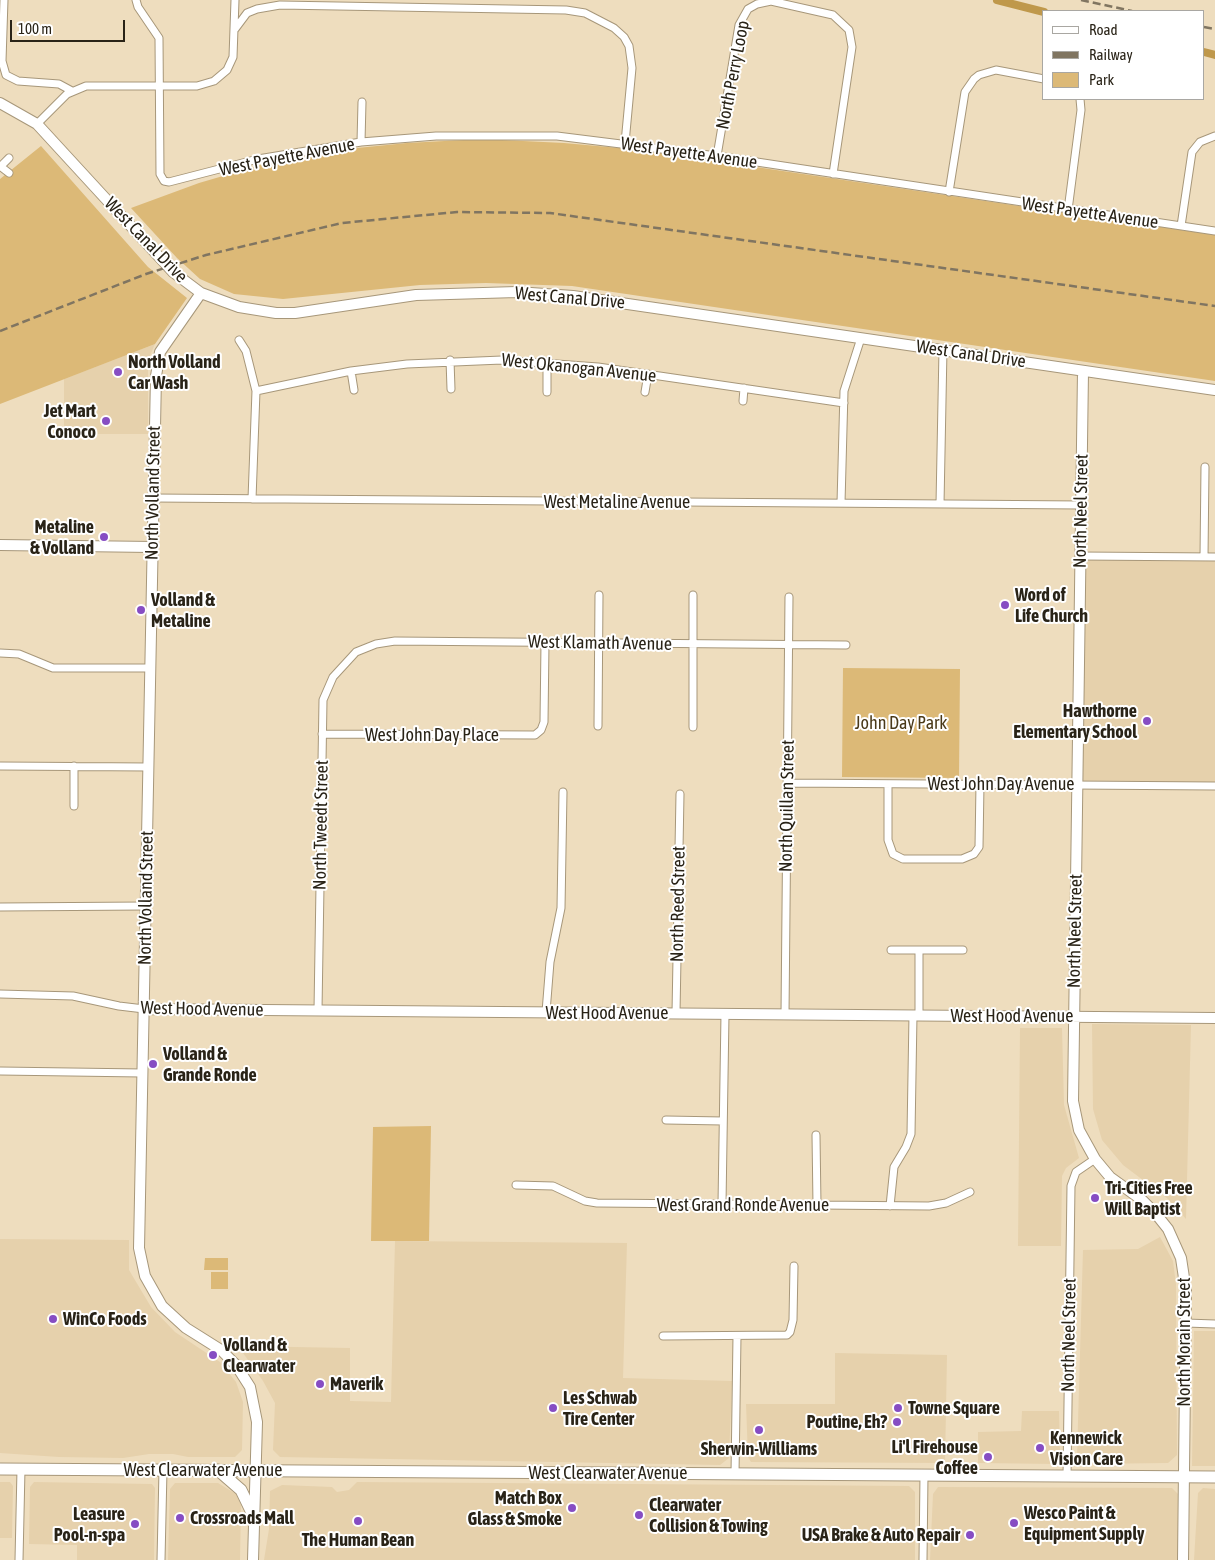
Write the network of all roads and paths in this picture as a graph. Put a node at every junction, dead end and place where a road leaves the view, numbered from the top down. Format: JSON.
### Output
{"nodes":[{"id":1,"x":4,"y":0,"type":"edge"},
{"id":2,"x":136,"y":0,"type":"edge"},
{"id":3,"x":235,"y":0,"type":"edge"},
{"id":4,"x":235,"y":29,"type":"junction"},
{"id":5,"x":1042,"y":79,"type":"edge"},
{"id":6,"x":159,"y":86,"type":"junction"},
{"id":7,"x":72,"y":91,"type":"junction"},
{"id":8,"x":1080,"y":100,"type":"edge"},
{"id":9,"x":0,"y":102,"type":"edge"},
{"id":10,"x":362,"y":102,"type":"dead end"},
{"id":11,"x":37,"y":124,"type":"junction"},
{"id":12,"x":1215,"y":136,"type":"edge"},
{"id":13,"x":361,"y":142,"type":"junction"},
{"id":14,"x":625,"y":143,"type":"junction"},
{"id":15,"x":717,"y":156,"type":"junction"},
{"id":16,"x":9,"y":158,"type":"dead end"},
{"id":17,"x":0,"y":166,"type":"edge"},
{"id":18,"x":9,"y":174,"type":"dead end"},
{"id":19,"x":833,"y":174,"type":"junction"},
{"id":20,"x":949,"y":192,"type":"junction"},
{"id":21,"x":1068,"y":210,"type":"junction"},
{"id":22,"x":1180,"y":226,"type":"junction"},
{"id":23,"x":1215,"y":231,"type":"edge"},
{"id":24,"x":201,"y":293,"type":"junction"},
{"id":25,"x":861,"y":338,"type":"junction"},
{"id":26,"x":239,"y":340,"type":"dead end"},
{"id":27,"x":943,"y":349,"type":"junction"},
{"id":28,"x":450,"y":360,"type":"junction"},
{"id":29,"x":548,"y":362,"type":"junction"},
{"id":30,"x":351,"y":371,"type":"junction"},
{"id":31,"x":1083,"y":371,"type":"junction"},
{"id":32,"x":648,"y":374,"type":"junction"},
{"id":33,"x":451,"y":388,"type":"dead end"},
{"id":34,"x":744,"y":388,"type":"junction"},
{"id":35,"x":354,"y":390,"type":"dead end"},
{"id":36,"x":1215,"y":390,"type":"edge"},
{"id":37,"x":256,"y":392,"type":"junction"},
{"id":38,"x":547,"y":392,"type":"dead end"},
{"id":39,"x":645,"y":392,"type":"dead end"},
{"id":40,"x":743,"y":401,"type":"dead end"},
{"id":41,"x":844,"y":402,"type":"junction"},
{"id":42,"x":1205,"y":467,"type":"dead end"},
{"id":43,"x":153,"y":498,"type":"junction"},
{"id":44,"x":252,"y":499,"type":"junction"},
{"id":45,"x":841,"y":504,"type":"junction"},
{"id":46,"x":940,"y":504,"type":"junction"},
{"id":47,"x":1081,"y":505,"type":"junction"},
{"id":48,"x":0,"y":545,"type":"edge"},
{"id":49,"x":152,"y":547,"type":"junction"},
{"id":50,"x":1080,"y":556,"type":"junction"},
{"id":51,"x":1204,"y":557,"type":"junction"},
{"id":52,"x":1215,"y":557,"type":"edge"},
{"id":53,"x":599,"y":595,"type":"dead end"},
{"id":54,"x":693,"y":596,"type":"dead end"},
{"id":55,"x":789,"y":597,"type":"dead end"},
{"id":56,"x":545,"y":643,"type":"junction"},
{"id":57,"x":598,"y":643,"type":"junction"},
{"id":58,"x":693,"y":644,"type":"junction"},
{"id":59,"x":789,"y":644,"type":"junction"},
{"id":60,"x":846,"y":645,"type":"dead end"},
{"id":61,"x":356,"y":652,"type":"joint"},
{"id":62,"x":0,"y":653,"type":"edge"},
{"id":63,"x":150,"y":668,"type":"junction"},
{"id":64,"x":598,"y":726,"type":"dead end"},
{"id":65,"x":693,"y":726,"type":"dead end"},
{"id":66,"x":322,"y":734,"type":"junction"},
{"id":67,"x":0,"y":766,"type":"edge"},
{"id":68,"x":74,"y":766,"type":"junction"},
{"id":69,"x":148,"y":767,"type":"junction"},
{"id":70,"x":787,"y":783,"type":"junction"},
{"id":71,"x":888,"y":784,"type":"junction"},
{"id":72,"x":980,"y":784,"type":"junction"},
{"id":73,"x":1077,"y":785,"type":"junction"},
{"id":74,"x":1215,"y":786,"type":"edge"},
{"id":75,"x":563,"y":792,"type":"dead end"},
{"id":76,"x":680,"y":794,"type":"dead end"},
{"id":77,"x":74,"y":806,"type":"dead end"},
{"id":78,"x":145,"y":906,"type":"junction"},
{"id":79,"x":0,"y":907,"type":"edge"},
{"id":80,"x":891,"y":950,"type":"dead end"},
{"id":81,"x":919,"y":950,"type":"junction"},
{"id":82,"x":963,"y":950,"type":"dead end"},
{"id":83,"x":0,"y":994,"type":"edge"},
{"id":84,"x":144,"y":1009,"type":"junction"},
{"id":85,"x":318,"y":1010,"type":"junction"},
{"id":86,"x":546,"y":1012,"type":"junction"},
{"id":87,"x":676,"y":1013,"type":"junction"},
{"id":88,"x":725,"y":1014,"type":"junction"},
{"id":89,"x":785,"y":1014,"type":"junction"},
{"id":90,"x":916,"y":1015,"type":"junction"},
{"id":91,"x":1073,"y":1016,"type":"junction"},
{"id":92,"x":1215,"y":1018,"type":"edge"},
{"id":93,"x":0,"y":1071,"type":"edge"},
{"id":94,"x":142,"y":1074,"type":"junction"},
{"id":95,"x":666,"y":1120,"type":"dead end"},
{"id":96,"x":723,"y":1120,"type":"junction"},
{"id":97,"x":816,"y":1135,"type":"dead end"},
{"id":98,"x":1095,"y":1159,"type":"junction"},
{"id":99,"x":516,"y":1185,"type":"dead end"},
{"id":100,"x":970,"y":1192,"type":"dead end"},
{"id":101,"x":722,"y":1204,"type":"junction"},
{"id":102,"x":816,"y":1205,"type":"junction"},
{"id":103,"x":890,"y":1206,"type":"junction"},
{"id":104,"x":794,"y":1266,"type":"dead end"},
{"id":105,"x":1186,"y":1323,"type":"junction"},
{"id":106,"x":1215,"y":1324,"type":"edge"},
{"id":107,"x":663,"y":1336,"type":"dead end"},
{"id":108,"x":737,"y":1336,"type":"junction"},
{"id":109,"x":0,"y":1469,"type":"edge"},
{"id":110,"x":21,"y":1469,"type":"junction"},
{"id":111,"x":163,"y":1470,"type":"junction"},
{"id":112,"x":218,"y":1470,"type":"junction"},
{"id":113,"x":256,"y":1470,"type":"junction"},
{"id":114,"x":735,"y":1474,"type":"junction"},
{"id":115,"x":924,"y":1475,"type":"junction"},
{"id":116,"x":1067,"y":1476,"type":"junction"},
{"id":117,"x":1184,"y":1477,"type":"junction"},
{"id":118,"x":1215,"y":1477,"type":"edge"},
{"id":119,"x":255,"y":1519,"type":"junction"},
{"id":120,"x":19,"y":1560,"type":"edge"},
{"id":121,"x":161,"y":1560,"type":"edge"},
{"id":122,"x":253,"y":1560,"type":"edge"},
{"id":123,"x":923,"y":1560,"type":"edge"},
{"id":124,"x":1184,"y":1560,"type":"edge"}],
"edges":[{"from":1,"to":7,"type":"street"},
{"from":2,"to":6,"type":"street"},
{"from":3,"to":4,"type":"street"},
{"from":4,"to":6,"type":"street"},
{"from":4,"to":14,"type":"street"},
{"from":5,"to":20,"type":"street"},
{"from":6,"to":7,"type":"street"},
{"from":6,"to":13,"type":"street","name":"West Payette Avenue"},
{"from":7,"to":11,"type":"street"},
{"from":8,"to":21,"type":"street"},
{"from":9,"to":11,"type":"street","name":"West Canal Drive"},
{"from":10,"to":13,"type":"street"},
{"from":11,"to":24,"type":"street","name":"West Canal Drive"},
{"from":12,"to":22,"type":"street"},
{"from":13,"to":14,"type":"street","name":"West Payette Avenue"},
{"from":14,"to":15,"type":"street","name":"West Payette Avenue"},
{"from":15,"to":19,"type":"street","name":"West Payette Avenue"},
{"from":15,"to":19,"type":"street","name":"North Perry Loop"},
{"from":16,"to":17,"type":"street"},
{"from":17,"to":18,"type":"street"},
{"from":19,"to":20,"type":"street","name":"West Payette Avenue"},
{"from":20,"to":21,"type":"street","name":"West Payette Avenue"},
{"from":21,"to":22,"type":"street","name":"West Payette Avenue"},
{"from":22,"to":23,"type":"street","name":"West Payette Avenue"},
{"from":24,"to":25,"type":"street","name":"West Canal Drive"},
{"from":24,"to":43,"type":"street","name":"North Volland Street"},
{"from":25,"to":27,"type":"street","name":"West Canal Drive"},
{"from":25,"to":41,"type":"street"},
{"from":26,"to":37,"type":"street"},
{"from":27,"to":31,"type":"street","name":"West Canal Drive"},
{"from":27,"to":46,"type":"street"},
{"from":28,"to":29,"type":"street","name":"West Okanogan Avenue"},
{"from":28,"to":30,"type":"street","name":"West Okanogan Avenue"},
{"from":28,"to":33,"type":"street"},
{"from":29,"to":32,"type":"street","name":"West Okanogan Avenue"},
{"from":29,"to":38,"type":"street"},
{"from":30,"to":35,"type":"street"},
{"from":30,"to":37,"type":"street","name":"West Okanogan Avenue"},
{"from":31,"to":36,"type":"street","name":"West Canal Drive"},
{"from":31,"to":47,"type":"street","name":"North Neel Street"},
{"from":32,"to":34,"type":"street","name":"West Okanogan Avenue"},
{"from":32,"to":39,"type":"street"},
{"from":34,"to":40,"type":"street"},
{"from":34,"to":41,"type":"street","name":"West Okanogan Avenue"},
{"from":37,"to":44,"type":"street"},
{"from":41,"to":45,"type":"street"},
{"from":42,"to":51,"type":"street"},
{"from":43,"to":44,"type":"street","name":"West Metaline Avenue"},
{"from":43,"to":49,"type":"street","name":"North Volland Street"},
{"from":44,"to":45,"type":"street","name":"West Metaline Avenue"},
{"from":45,"to":46,"type":"street","name":"West Metaline Avenue"},
{"from":46,"to":47,"type":"street","name":"West Metaline Avenue"},
{"from":47,"to":50,"type":"street","name":"North Neel Street"},
{"from":48,"to":49,"type":"street"},
{"from":49,"to":63,"type":"street","name":"North Volland Street"},
{"from":50,"to":51,"type":"street"},
{"from":50,"to":73,"type":"street","name":"North Neel Street"},
{"from":51,"to":52,"type":"street"},
{"from":53,"to":57,"type":"street"},
{"from":54,"to":58,"type":"street"},
{"from":55,"to":59,"type":"street","name":"North Quillan Street"},
{"from":56,"to":57,"type":"street","name":"West Klamath Avenue"},
{"from":56,"to":61,"type":"street","name":"West Klamath Avenue"},
{"from":56,"to":66,"type":"street","name":"West John Day Place"},
{"from":57,"to":58,"type":"street","name":"West Klamath Avenue"},
{"from":57,"to":64,"type":"street"},
{"from":58,"to":59,"type":"street","name":"West Klamath Avenue"},
{"from":58,"to":65,"type":"street"},
{"from":59,"to":60,"type":"street","name":"West Klamath Avenue"},
{"from":59,"to":70,"type":"street","name":"North Quillan Street"},
{"from":61,"to":66,"type":"street","name":"North Tweedt Street"},
{"from":62,"to":63,"type":"street"},
{"from":63,"to":69,"type":"street","name":"North Volland Street"},
{"from":66,"to":85,"type":"street","name":"North Tweedt Street"},
{"from":67,"to":68,"type":"street"},
{"from":68,"to":69,"type":"street"},
{"from":68,"to":77,"type":"street"},
{"from":69,"to":78,"type":"street","name":"North Volland Street"},
{"from":70,"to":71,"type":"street","name":"West John Day Avenue"},
{"from":70,"to":89,"type":"street","name":"North Quillan Street"},
{"from":71,"to":72,"type":"street","name":"West John Day Avenue"},
{"from":71,"to":72,"type":"street"},
{"from":72,"to":73,"type":"street","name":"West John Day Avenue"},
{"from":73,"to":74,"type":"street","name":"West John Day Avenue"},
{"from":73,"to":91,"type":"street","name":"North Neel Street"},
{"from":75,"to":86,"type":"street"},
{"from":76,"to":87,"type":"street","name":"North Reed Street"},
{"from":78,"to":79,"type":"street"},
{"from":78,"to":84,"type":"street","name":"North Volland Street"},
{"from":80,"to":81,"type":"street"},
{"from":81,"to":82,"type":"street"},
{"from":81,"to":90,"type":"street"},
{"from":83,"to":84,"type":"street","name":"West Hood Avenue"},
{"from":84,"to":85,"type":"street","name":"West Hood Avenue"},
{"from":84,"to":94,"type":"street","name":"North Volland Street"},
{"from":85,"to":86,"type":"street","name":"West Hood Avenue"},
{"from":86,"to":87,"type":"street","name":"West Hood Avenue"},
{"from":87,"to":88,"type":"street","name":"West Hood Avenue"},
{"from":88,"to":89,"type":"street","name":"West Hood Avenue"},
{"from":88,"to":96,"type":"street"},
{"from":89,"to":90,"type":"street","name":"West Hood Avenue"},
{"from":90,"to":91,"type":"street","name":"West Hood Avenue"},
{"from":90,"to":103,"type":"street"},
{"from":91,"to":92,"type":"street","name":"West Hood Avenue"},
{"from":91,"to":98,"type":"street","name":"North Neel Street"},
{"from":93,"to":94,"type":"street"},
{"from":94,"to":113,"type":"street","name":"North Volland Street"},
{"from":95,"to":96,"type":"street"},
{"from":96,"to":101,"type":"street"},
{"from":97,"to":102,"type":"street"},
{"from":98,"to":105,"type":"street","name":"North Morain Street"},
{"from":98,"to":116,"type":"street","name":"North Neel Street"},
{"from":99,"to":101,"type":"street","name":"West Grand Ronde Avenue"},
{"from":100,"to":103,"type":"street","name":"West Grand Ronde Avenue"},
{"from":101,"to":102,"type":"street","name":"West Grand Ronde Avenue"},
{"from":102,"to":103,"type":"street","name":"West Grand Ronde Avenue"},
{"from":104,"to":108,"type":"street"},
{"from":105,"to":106,"type":"street"},
{"from":105,"to":117,"type":"street","name":"North Morain Street"},
{"from":107,"to":108,"type":"street"},
{"from":108,"to":114,"type":"street"},
{"from":109,"to":110,"type":"main road","name":"West Clearwater Avenue"},
{"from":110,"to":111,"type":"main road","name":"West Clearwater Avenue"},
{"from":110,"to":120,"type":"street"},
{"from":111,"to":112,"type":"main road","name":"West Clearwater Avenue"},
{"from":111,"to":121,"type":"street"},
{"from":112,"to":113,"type":"main road","name":"West Clearwater Avenue"},
{"from":112,"to":119,"type":"main road"},
{"from":113,"to":114,"type":"main road","name":"West Clearwater Avenue"},
{"from":113,"to":119,"type":"street","name":"North Volland Street"},
{"from":114,"to":115,"type":"main road","name":"West Clearwater Avenue"},
{"from":115,"to":116,"type":"main road","name":"West Clearwater Avenue"},
{"from":115,"to":123,"type":"street"},
{"from":116,"to":117,"type":"main road","name":"West Clearwater Avenue"},
{"from":117,"to":118,"type":"main road","name":"West Clearwater Avenue"},
{"from":117,"to":124,"type":"street","name":"North Morain Street"},
{"from":119,"to":122,"type":"street","name":"North Volland Street"}]}
